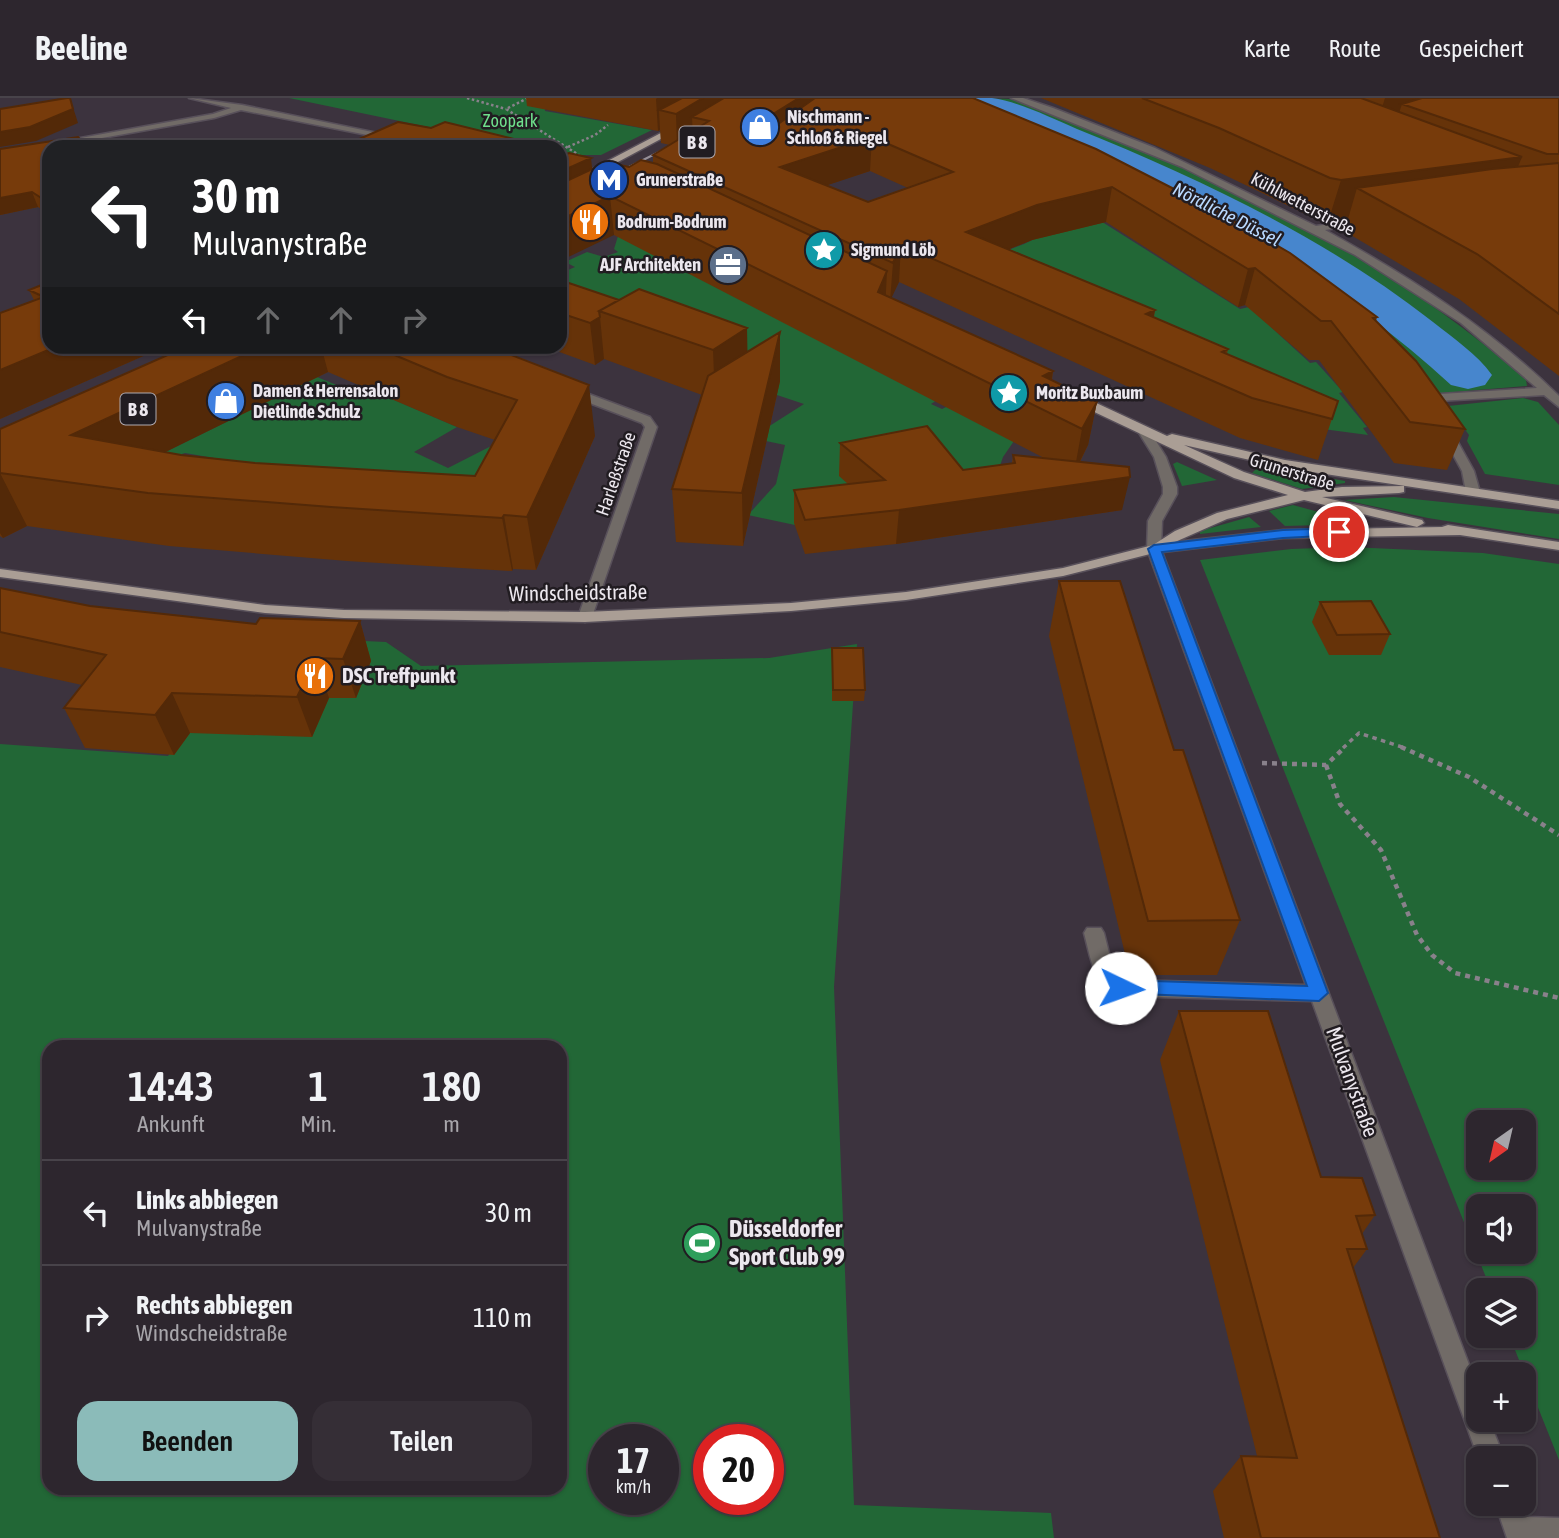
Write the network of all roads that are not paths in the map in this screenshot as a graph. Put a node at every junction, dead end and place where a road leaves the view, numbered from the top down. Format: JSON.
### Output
{"nodes":[{"id":1,"x":193,"y":98,"type":"edge"},
{"id":2,"x":1015,"y":98,"type":"edge"},
{"id":3,"x":242,"y":107,"type":"junction"},
{"id":4,"x":690,"y":121,"type":"edge"},
{"id":5,"x":74,"y":140,"type":"edge"},
{"id":6,"x":406,"y":140,"type":"edge"},
{"id":7,"x":567,"y":172,"type":"edge"},
{"id":8,"x":587,"y":176,"type":"junction"},
{"id":9,"x":603,"y":180,"type":"edge"},
{"id":10,"x":567,"y":186,"type":"edge"},
{"id":11,"x":1382,"y":218,"type":"edge"},
{"id":12,"x":1316,"y":229,"type":"junction"},
{"id":13,"x":556,"y":385,"type":"edge"},
{"id":14,"x":1058,"y":390,"type":"edge"},
{"id":15,"x":1547,"y":391,"type":"junction"},
{"id":16,"x":1559,"y":403,"type":"edge"},
{"id":17,"x":1145,"y":433,"type":"junction"},
{"id":18,"x":1426,"y":485,"type":"junction"},
{"id":19,"x":1473,"y":492,"type":"junction"},
{"id":20,"x":1304,"y":496,"type":"junction"},
{"id":21,"x":1559,"y":505,"type":"edge"},
{"id":22,"x":1459,"y":531,"type":"junction"},
{"id":23,"x":1559,"y":546,"type":"edge"},
{"id":24,"x":1154,"y":549,"type":"junction"},
{"id":25,"x":0,"y":573,"type":"edge"},
{"id":26,"x":585,"y":617,"type":"junction"},
{"id":27,"x":1094,"y":933,"type":"dead end"},
{"id":28,"x":1319,"y":993,"type":"junction"},
{"id":29,"x":1487,"y":1446,"type":"edge"},
{"id":30,"x":1513,"y":1516,"type":"edge"},
{"id":31,"x":1559,"y":1531,"type":"edge"},
{"id":32,"x":1519,"y":1534,"type":"edge"}],
"edges":[{"from":1,"to":3,"type":"street"},
{"from":2,"to":12,"type":"street","name":"Kühlwetterstraße"},
{"from":3,"to":5,"type":"street"},
{"from":3,"to":6,"type":"street"},
{"from":4,"to":8,"type":"main road","number":"B 8"},
{"from":7,"to":8,"type":"street"},
{"from":8,"to":9,"type":"main road"},
{"from":8,"to":10,"type":"main road","number":"B 8"},
{"from":11,"to":12,"type":"street"},
{"from":12,"to":15,"type":"street","name":"Kühlwetterstraße"},
{"from":13,"to":26,"type":"street","name":"Harleßstraße"},
{"from":14,"to":17,"type":"main road","name":"Grunerstraße"},
{"from":15,"to":16,"type":"street","name":"Kühlwetterstraße"},
{"from":15,"to":19,"type":"street"},
{"from":17,"to":18,"type":"main road","name":"Grunerstraße"},
{"from":17,"to":20,"type":"main road","name":"Grunerstraße"},
{"from":17,"to":24,"type":"street"},
{"from":18,"to":19,"type":"main road","name":"Grunerstraße"},
{"from":18,"to":20,"type":"main road","name":"Windscheidstraße"},
{"from":19,"to":21,"type":"main road","name":"Grunerstraße"},
{"from":20,"to":22,"type":"main road","name":"Grunerstraße"},
{"from":20,"to":24,"type":"main road","name":"Windscheidstraße"},
{"from":22,"to":23,"type":"main road","name":"Grunerstraße"},
{"from":22,"to":24,"type":"main road","name":"Windscheidstraße"},
{"from":24,"to":26,"type":"main road","name":"Windscheidstraße"},
{"from":24,"to":28,"type":"street","name":"Mulvanystraße"},
{"from":25,"to":26,"type":"main road","name":"Windscheidstraße"},
{"from":27,"to":28,"type":"street"},
{"from":28,"to":29,"type":"street","name":"Mulvanystraße"},
{"from":30,"to":32,"type":"street"},
{"from":31,"to":32,"type":"street"}]}
